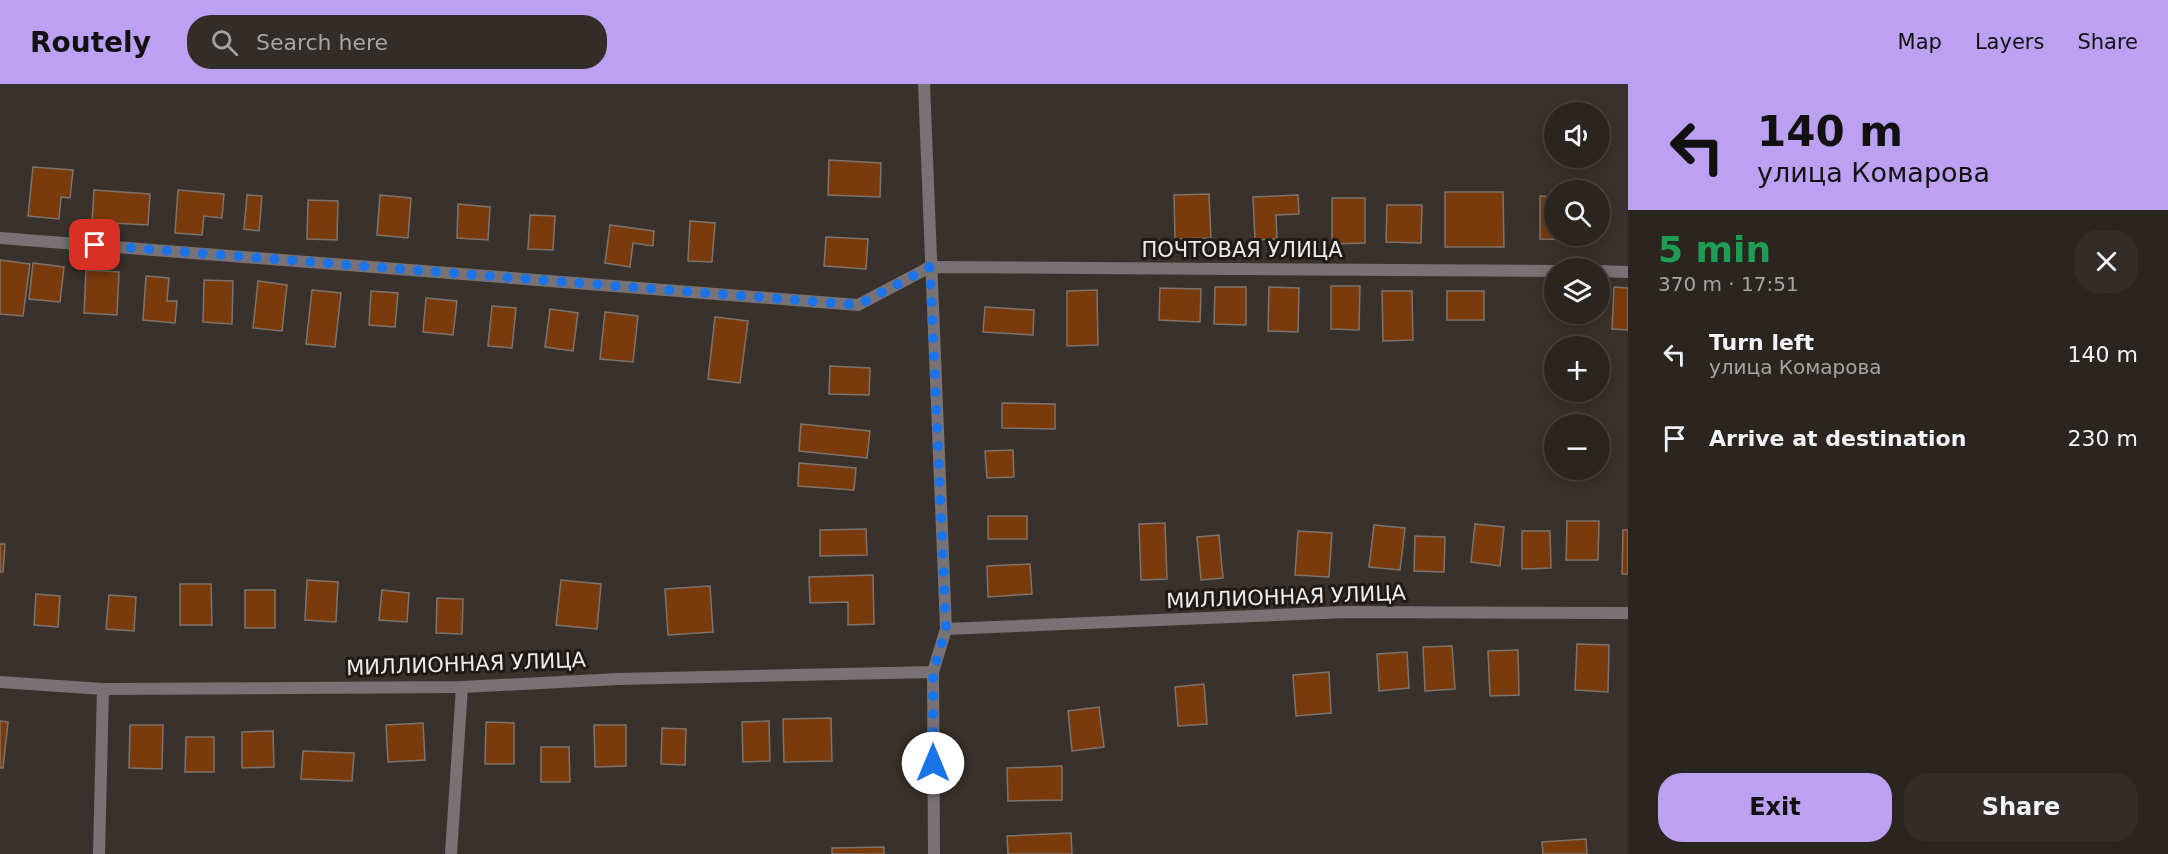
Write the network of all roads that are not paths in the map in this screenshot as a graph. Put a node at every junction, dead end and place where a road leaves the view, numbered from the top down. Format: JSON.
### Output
{"nodes":[{"id":1,"x":924,"y":84,"type":"edge"},
{"id":2,"x":0,"y":238,"type":"edge"},
{"id":3,"x":930,"y":267,"type":"junction"},
{"id":4,"x":1544,"y":271,"type":"edge"},
{"id":5,"x":1610,"y":271,"type":"edge"},
{"id":6,"x":1628,"y":272,"type":"edge"},
{"id":7,"x":1628,"y":613,"type":"edge"},
{"id":8,"x":946,"y":629,"type":"junction"},
{"id":9,"x":933,"y":672,"type":"junction"},
{"id":10,"x":0,"y":682,"type":"edge"},
{"id":11,"x":462,"y":687,"type":"junction"},
{"id":12,"x":103,"y":689,"type":"junction"},
{"id":13,"x":99,"y":854,"type":"edge"},
{"id":14,"x":451,"y":854,"type":"edge"},
{"id":15,"x":934,"y":854,"type":"edge"}],
"edges":[{"from":1,"to":3,"type":"street"},
{"from":2,"to":3,"type":"street"},
{"from":3,"to":4,"type":"street","name":"ПОЧТОВАЯ УЛИЦА"},
{"from":3,"to":8,"type":"street"},
{"from":5,"to":6,"type":"street"},
{"from":7,"to":8,"type":"street","name":"МИЛЛИОННАЯ УЛИЦА"},
{"from":8,"to":9,"type":"street"},
{"from":9,"to":11,"type":"street","name":"МИЛЛИОННАЯ УЛИЦА"},
{"from":9,"to":15,"type":"street"},
{"from":10,"to":12,"type":"street","name":"МИЛЛИОННАЯ УЛИЦА"},
{"from":11,"to":12,"type":"street","name":"МИЛЛИОННАЯ УЛИЦА"},
{"from":11,"to":14,"type":"street"},
{"from":12,"to":13,"type":"street"}]}
